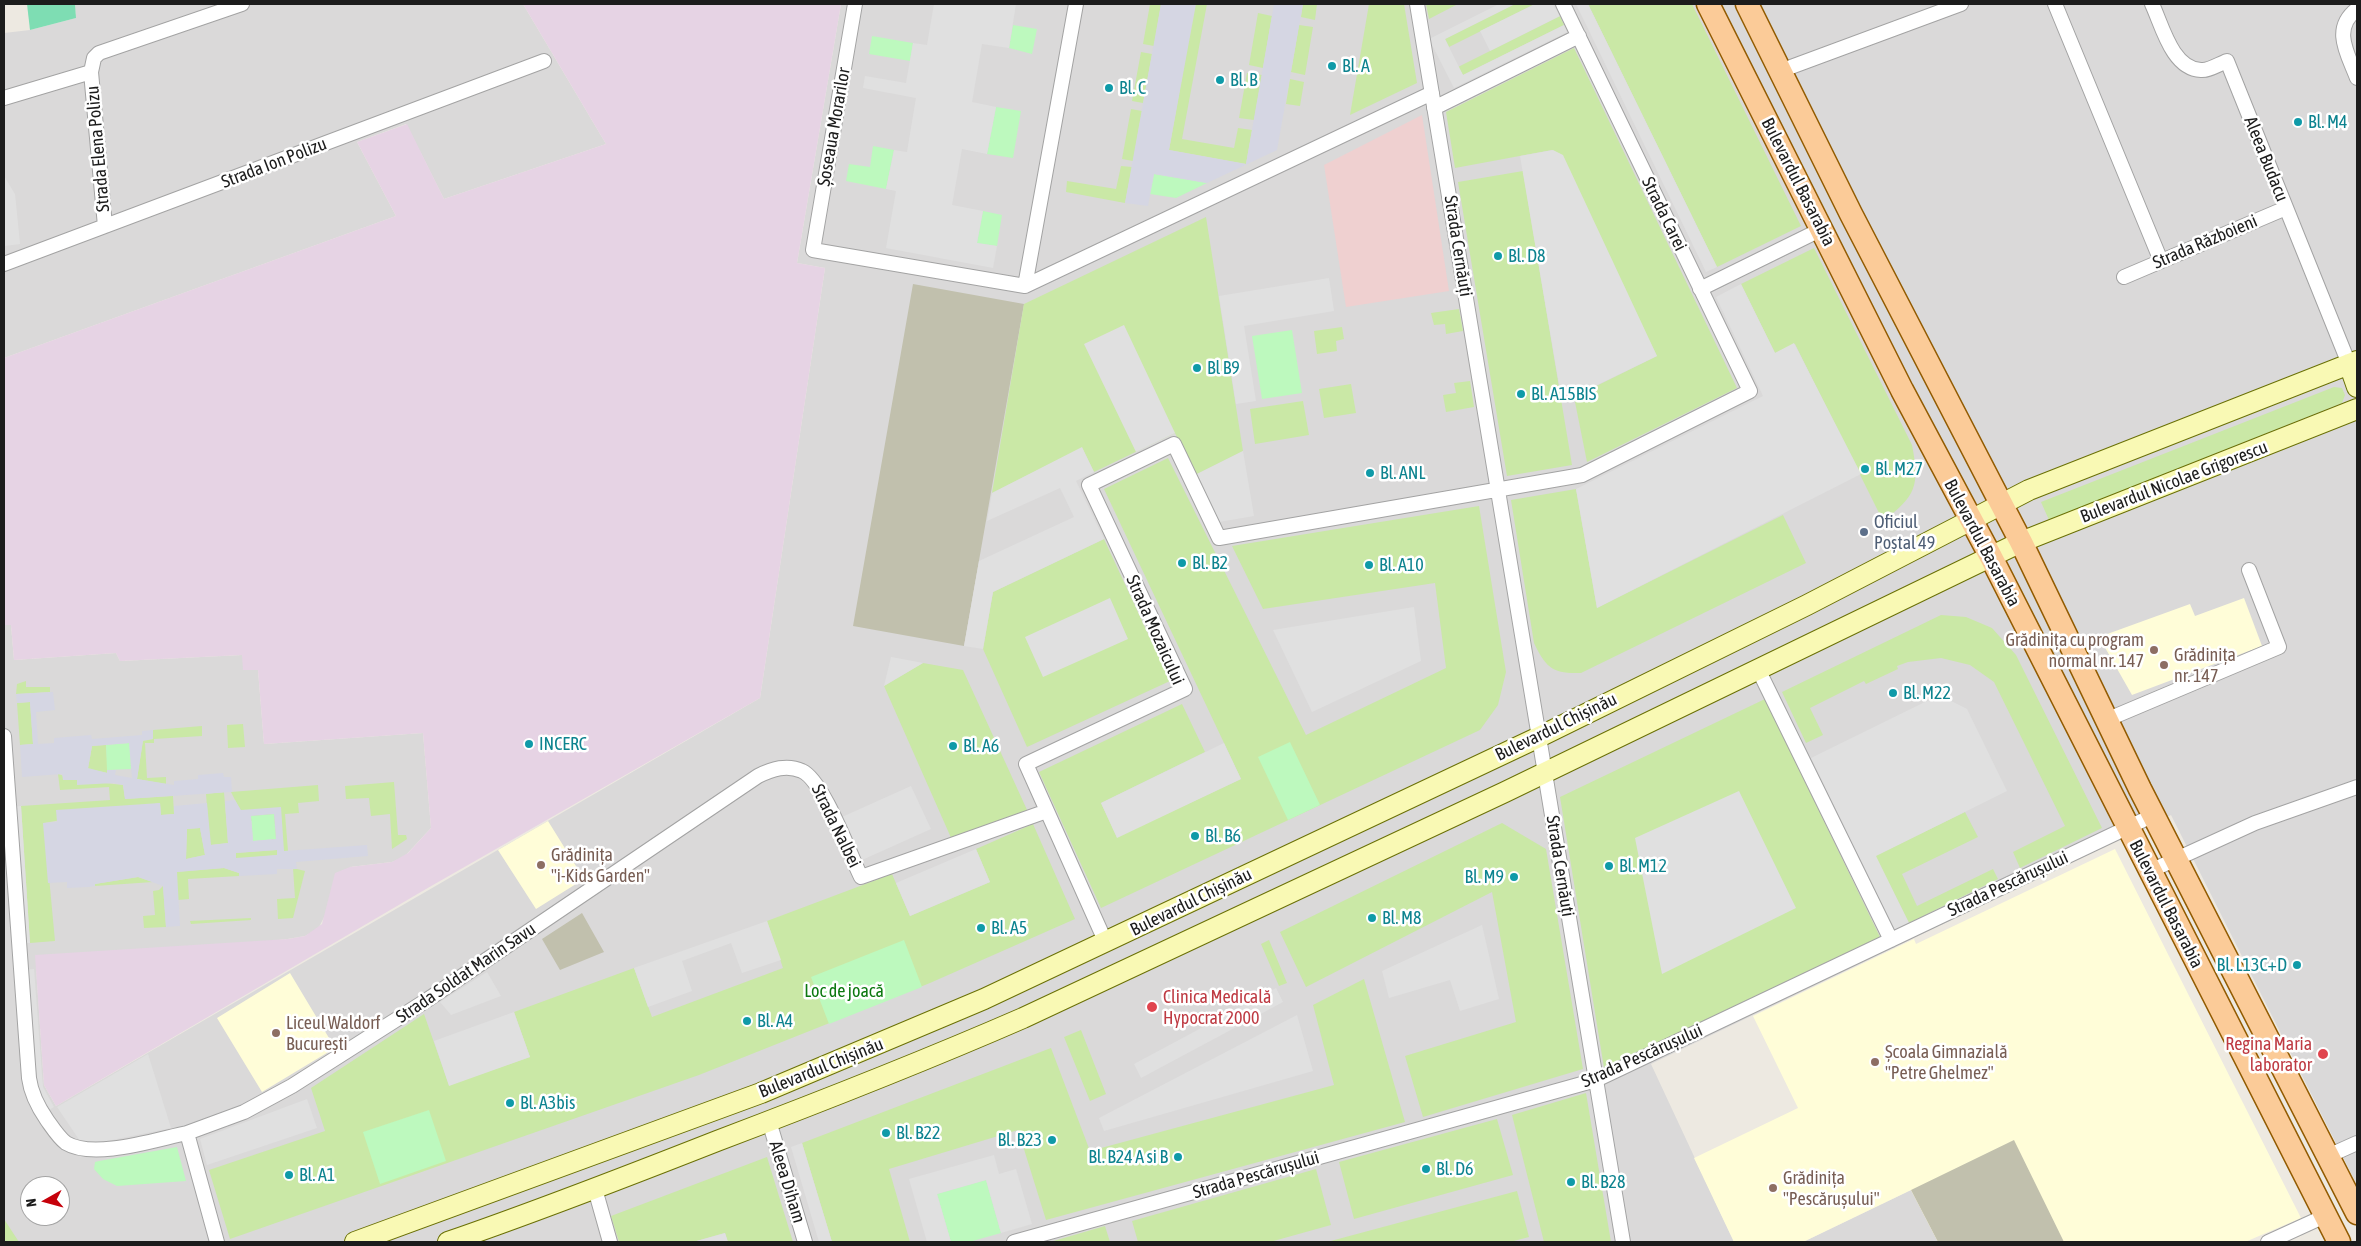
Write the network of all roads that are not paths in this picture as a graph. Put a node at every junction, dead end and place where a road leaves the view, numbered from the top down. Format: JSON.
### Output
{"nodes":[{"id":1,"x":242,"y":4,"type":"edge"},
{"id":2,"x":855,"y":4,"type":"edge"},
{"id":3,"x":1076,"y":4,"type":"edge"},
{"id":4,"x":1417,"y":4,"type":"edge"},
{"id":5,"x":1563,"y":4,"type":"edge"},
{"id":6,"x":1708,"y":4,"type":"edge"},
{"id":7,"x":1746,"y":4,"type":"edge"},
{"id":8,"x":1961,"y":4,"type":"edge"},
{"id":9,"x":2055,"y":4,"type":"edge"},
{"id":10,"x":2152,"y":4,"type":"edge"},
{"id":11,"x":2357,"y":9,"type":"edge"},
{"id":12,"x":1579,"y":36,"type":"junction"},
{"id":13,"x":544,"y":61,"type":"dead end"},
{"id":14,"x":1780,"y":71,"type":"junction"},
{"id":15,"x":91,"y":72,"type":"junction"},
{"id":16,"x":2357,"y":78,"type":"edge"},
{"id":17,"x":4,"y":98,"type":"edge"},
{"id":18,"x":1433,"y":100,"type":"junction"},
{"id":19,"x":2286,"y":208,"type":"junction"},
{"id":20,"x":105,"y":226,"type":"junction"},
{"id":21,"x":1822,"y":229,"type":"junction"},
{"id":22,"x":2161,"y":261,"type":"junction"},
{"id":23,"x":4,"y":264,"type":"edge"},
{"id":24,"x":2124,"y":276,"type":"dead end"},
{"id":25,"x":1025,"y":286,"type":"junction"},
{"id":26,"x":1700,"y":289,"type":"junction"},
{"id":27,"x":2353,"y":362,"type":"edge"},
{"id":28,"x":2357,"y":387,"type":"edge"},
{"id":29,"x":2357,"y":409,"type":"edge"},
{"id":30,"x":1498,"y":489,"type":"junction"},
{"id":31,"x":2002,"y":506,"type":"junction"},
{"id":32,"x":1972,"y":521,"type":"junction"},
{"id":33,"x":2021,"y":542,"type":"junction"},
{"id":34,"x":1991,"y":557,"type":"junction"},
{"id":35,"x":2249,"y":570,"type":"dead end"},
{"id":36,"x":1758,"y":669,"type":"junction"},
{"id":37,"x":2106,"y":720,"type":"junction"},
{"id":38,"x":4,"y":736,"type":"edge"},
{"id":39,"x":1539,"y":737,"type":"junction"},
{"id":40,"x":1545,"y":772,"type":"junction"},
{"id":41,"x":754,"y":778,"type":"joint"},
{"id":42,"x":2357,"y":787,"type":"edge"},
{"id":43,"x":1047,"y":811,"type":"junction"},
{"id":44,"x":2154,"y":815,"type":"junction"},
{"id":45,"x":2128,"y":827,"type":"junction"},
{"id":46,"x":2176,"y":858,"type":"junction"},
{"id":47,"x":2150,"y":871,"type":"junction"},
{"id":48,"x":1891,"y":940,"type":"junction"},
{"id":49,"x":1106,"y":943,"type":"junction"},
{"id":50,"x":1596,"y":1080,"type":"junction"},
{"id":51,"x":769,"y":1121,"type":"junction"},
{"id":52,"x":187,"y":1133,"type":"junction"},
{"id":53,"x":2357,"y":1144,"type":"edge"},
{"id":54,"x":2328,"y":1156,"type":"junction"},
{"id":55,"x":595,"y":1189,"type":"junction"},
{"id":56,"x":2357,"y":1213,"type":"edge"},
{"id":57,"x":2326,"y":1216,"type":"junction"},
{"id":58,"x":216,"y":1242,"type":"edge"},
{"id":59,"x":355,"y":1242,"type":"edge"},
{"id":60,"x":448,"y":1242,"type":"edge"},
{"id":61,"x":610,"y":1242,"type":"edge"},
{"id":62,"x":805,"y":1242,"type":"edge"},
{"id":63,"x":1014,"y":1242,"type":"edge"},
{"id":64,"x":1623,"y":1242,"type":"edge"},
{"id":65,"x":2268,"y":1242,"type":"edge"},
{"id":66,"x":2339,"y":1242,"type":"edge"}],
"edges":[{"from":1,"to":15,"type":"street","name":"Strada Elena Polizu"},
{"from":2,"to":25,"type":"street","name":"Șoseaua Morarilor"},
{"from":3,"to":25,"type":"street"},
{"from":4,"to":18,"type":"street","name":"Strada Cernăuți"},
{"from":5,"to":12,"type":"street","name":"Strada Carei"},
{"from":6,"to":21,"type":"main road","name":"Bulevardul Basarabia"},
{"from":7,"to":14,"type":"main road","name":"Bulevardul Basarabia"},
{"from":8,"to":14,"type":"street"},
{"from":9,"to":22,"type":"street"},
{"from":10,"to":19,"type":"street","name":"Aleea Budacu"},
{"from":11,"to":16,"type":"street"},
{"from":12,"to":18,"type":"street"},
{"from":12,"to":26,"type":"street","name":"Strada Carei"},
{"from":13,"to":20,"type":"street","name":"Strada Ion Polizu"},
{"from":14,"to":31,"type":"main road","name":"Bulevardul Basarabia"},
{"from":15,"to":17,"type":"street","name":"Strada Elena Polizu"},
{"from":15,"to":20,"type":"street","name":"Strada Elena Polizu"},
{"from":18,"to":25,"type":"street"},
{"from":18,"to":30,"type":"street","name":"Strada Cernăuți"},
{"from":19,"to":22,"type":"street","name":"Strada Războieni"},
{"from":19,"to":27,"type":"street","name":"Aleea Budacu"},
{"from":20,"to":23,"type":"street","name":"Strada Ion Polizu"},
{"from":21,"to":26,"type":"street"},
{"from":21,"to":32,"type":"main road","name":"Bulevardul Basarabia"},
{"from":22,"to":24,"type":"street","name":"Strada Războieni"},
{"from":26,"to":30,"type":"street","name":"Strada Carei"},
{"from":27,"to":28,"type":"main road"},
{"from":27,"to":31,"type":"main road"},
{"from":29,"to":33,"type":"main road","name":"Bulevardul Nicolae Grigorescu"},
{"from":30,"to":39,"type":"street","name":"Strada Cernăuți"},
{"from":30,"to":43,"type":"street","name":"Strada Mozaicului"},
{"from":31,"to":32,"type":"main road","name":"Bulevardul Chișinău"},
{"from":31,"to":33,"type":"main road","name":"Bulevardul Basarabia"},
{"from":32,"to":34,"type":"main road","name":"Bulevardul Basarabia"},
{"from":32,"to":39,"type":"main road","name":"Bulevardul Chișinău"},
{"from":33,"to":34,"type":"main road","name":"Bulevardul Nicolae Grigorescu"},
{"from":33,"to":37,"type":"main road","name":"Bulevardul Basarabia"},
{"from":34,"to":36,"type":"main road","name":"Bulevardul Chișinău"},
{"from":34,"to":45,"type":"main road","name":"Bulevardul Basarabia"},
{"from":35,"to":37,"type":"street"},
{"from":36,"to":40,"type":"main road","name":"Bulevardul Chișinău"},
{"from":36,"to":48,"type":"street"},
{"from":37,"to":44,"type":"main road","name":"Bulevardul Basarabia"},
{"from":38,"to":52,"type":"street","name":"Strada Soldat Marin Savu"},
{"from":39,"to":40,"type":"street","name":"Strada Cernăuți"},
{"from":39,"to":49,"type":"main road","name":"Bulevardul Chișinău"},
{"from":40,"to":50,"type":"street","name":"Strada Cernăuți"},
{"from":40,"to":51,"type":"main road","name":"Bulevardul Chișinău"},
{"from":41,"to":43,"type":"street","name":"Strada Nalbei"},
{"from":41,"to":52,"type":"street","name":"Strada Soldat Marin Savu"},
{"from":42,"to":46,"type":"street"},
{"from":43,"to":49,"type":"street"},
{"from":44,"to":45,"type":"street","name":"Strada Pescărușului"},
{"from":44,"to":46,"type":"main road","name":"Bulevardul Basarabia"},
{"from":45,"to":47,"type":"main road","name":"Bulevardul Basarabia"},
{"from":45,"to":48,"type":"street","name":"Strada Pescărușului"},
{"from":46,"to":47,"type":"street"},
{"from":46,"to":54,"type":"main road","name":"Bulevardul Basarabia"},
{"from":47,"to":57,"type":"main road","name":"Bulevardul Basarabia"},
{"from":48,"to":50,"type":"street","name":"Strada Pescărușului"},
{"from":49,"to":59,"type":"main road","name":"Bulevardul Chișinău"},
{"from":50,"to":63,"type":"street","name":"Strada Pescărușului"},
{"from":50,"to":64,"type":"street","name":"Strada Cernăuți"},
{"from":51,"to":55,"type":"main road","name":"Bulevardul Chișinău"},
{"from":51,"to":62,"type":"street","name":"Aleea Diham"},
{"from":52,"to":58,"type":"street"},
{"from":53,"to":54,"type":"street"},
{"from":54,"to":56,"type":"main road","name":"Bulevardul Basarabia"},
{"from":55,"to":60,"type":"main road","name":"Bulevardul Chișinău"},
{"from":55,"to":61,"type":"street"},
{"from":57,"to":65,"type":"street"},
{"from":57,"to":66,"type":"main road","name":"Bulevardul Basarabia"}]}
